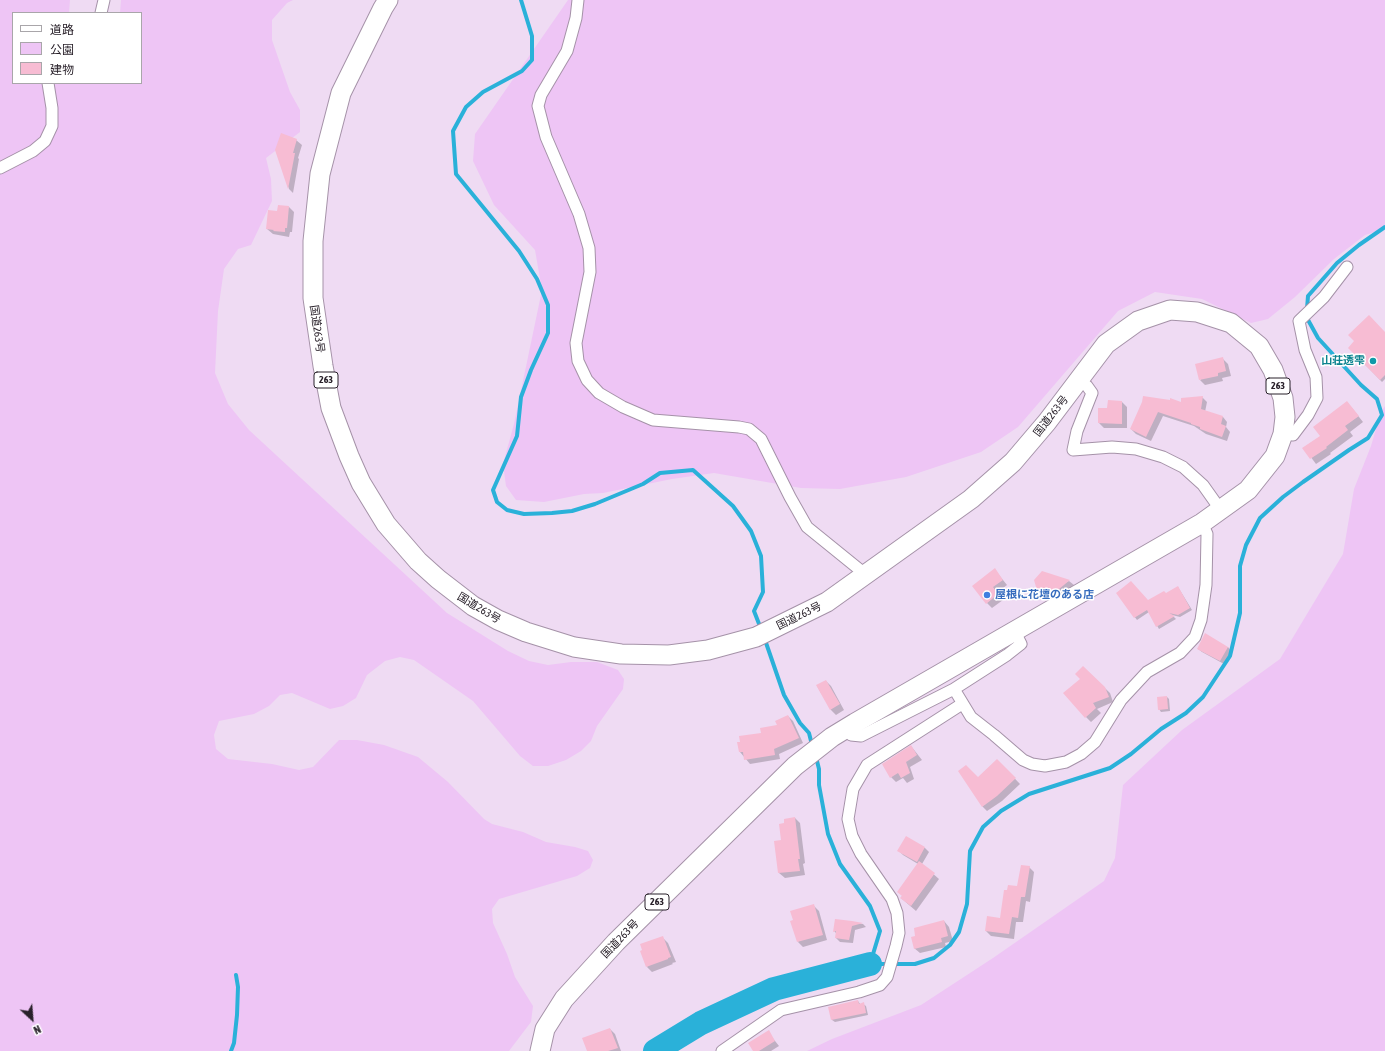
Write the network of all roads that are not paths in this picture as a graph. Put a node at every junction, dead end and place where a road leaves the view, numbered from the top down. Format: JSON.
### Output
{"nodes":[{"id":1,"x":104,"y":0,"type":"edge"},
{"id":2,"x":578,"y":0,"type":"edge"},
{"id":3,"x":382,"y":2,"type":"edge"},
{"id":4,"x":101,"y":12,"type":"edge"},
{"id":5,"x":48,"y":84,"type":"edge"},
{"id":6,"x":0,"y":168,"type":"edge"},
{"id":7,"x":1347,"y":267,"type":"dead end"},
{"id":8,"x":1078,"y":381,"type":"junction"},
{"id":9,"x":1283,"y":434,"type":"junction"},
{"id":10,"x":1220,"y":509,"type":"junction"},
{"id":11,"x":1202,"y":523,"type":"junction"},
{"id":12,"x":865,"y":574,"type":"junction"},
{"id":13,"x":1014,"y":630,"type":"junction"},
{"id":14,"x":954,"y":689,"type":"junction"},
{"id":15,"x":962,"y":704,"type":"junction"},
{"id":16,"x":839,"y":733,"type":"junction"},
{"id":17,"x":540,"y":1051,"type":"edge"},
{"id":18,"x":722,"y":1051,"type":"edge"}],
"edges":[{"from":1,"to":4,"type":"street"},
{"from":2,"to":12,"type":"street"},
{"from":3,"to":12,"type":"highway","name":"国道263号","number":"263"},
{"from":5,"to":6,"type":"street"},
{"from":7,"to":9,"type":"street"},
{"from":8,"to":9,"type":"highway","name":"国道263号","number":"263"},
{"from":8,"to":10,"type":"street"},
{"from":8,"to":12,"type":"highway","name":"国道263号","number":"263"},
{"from":9,"to":10,"type":"highway","name":"国道263号","number":"263"},
{"from":10,"to":11,"type":"highway","name":"国道263号","number":"263"},
{"from":11,"to":13,"type":"highway","name":"国道263号","number":"263"},
{"from":11,"to":15,"type":"street"},
{"from":13,"to":14,"type":"street"},
{"from":13,"to":16,"type":"highway","name":"国道263号","number":"263"},
{"from":14,"to":15,"type":"street"},
{"from":14,"to":16,"type":"street"},
{"from":15,"to":18,"type":"street"},
{"from":16,"to":17,"type":"highway","name":"国道263号","number":"263"}]}
